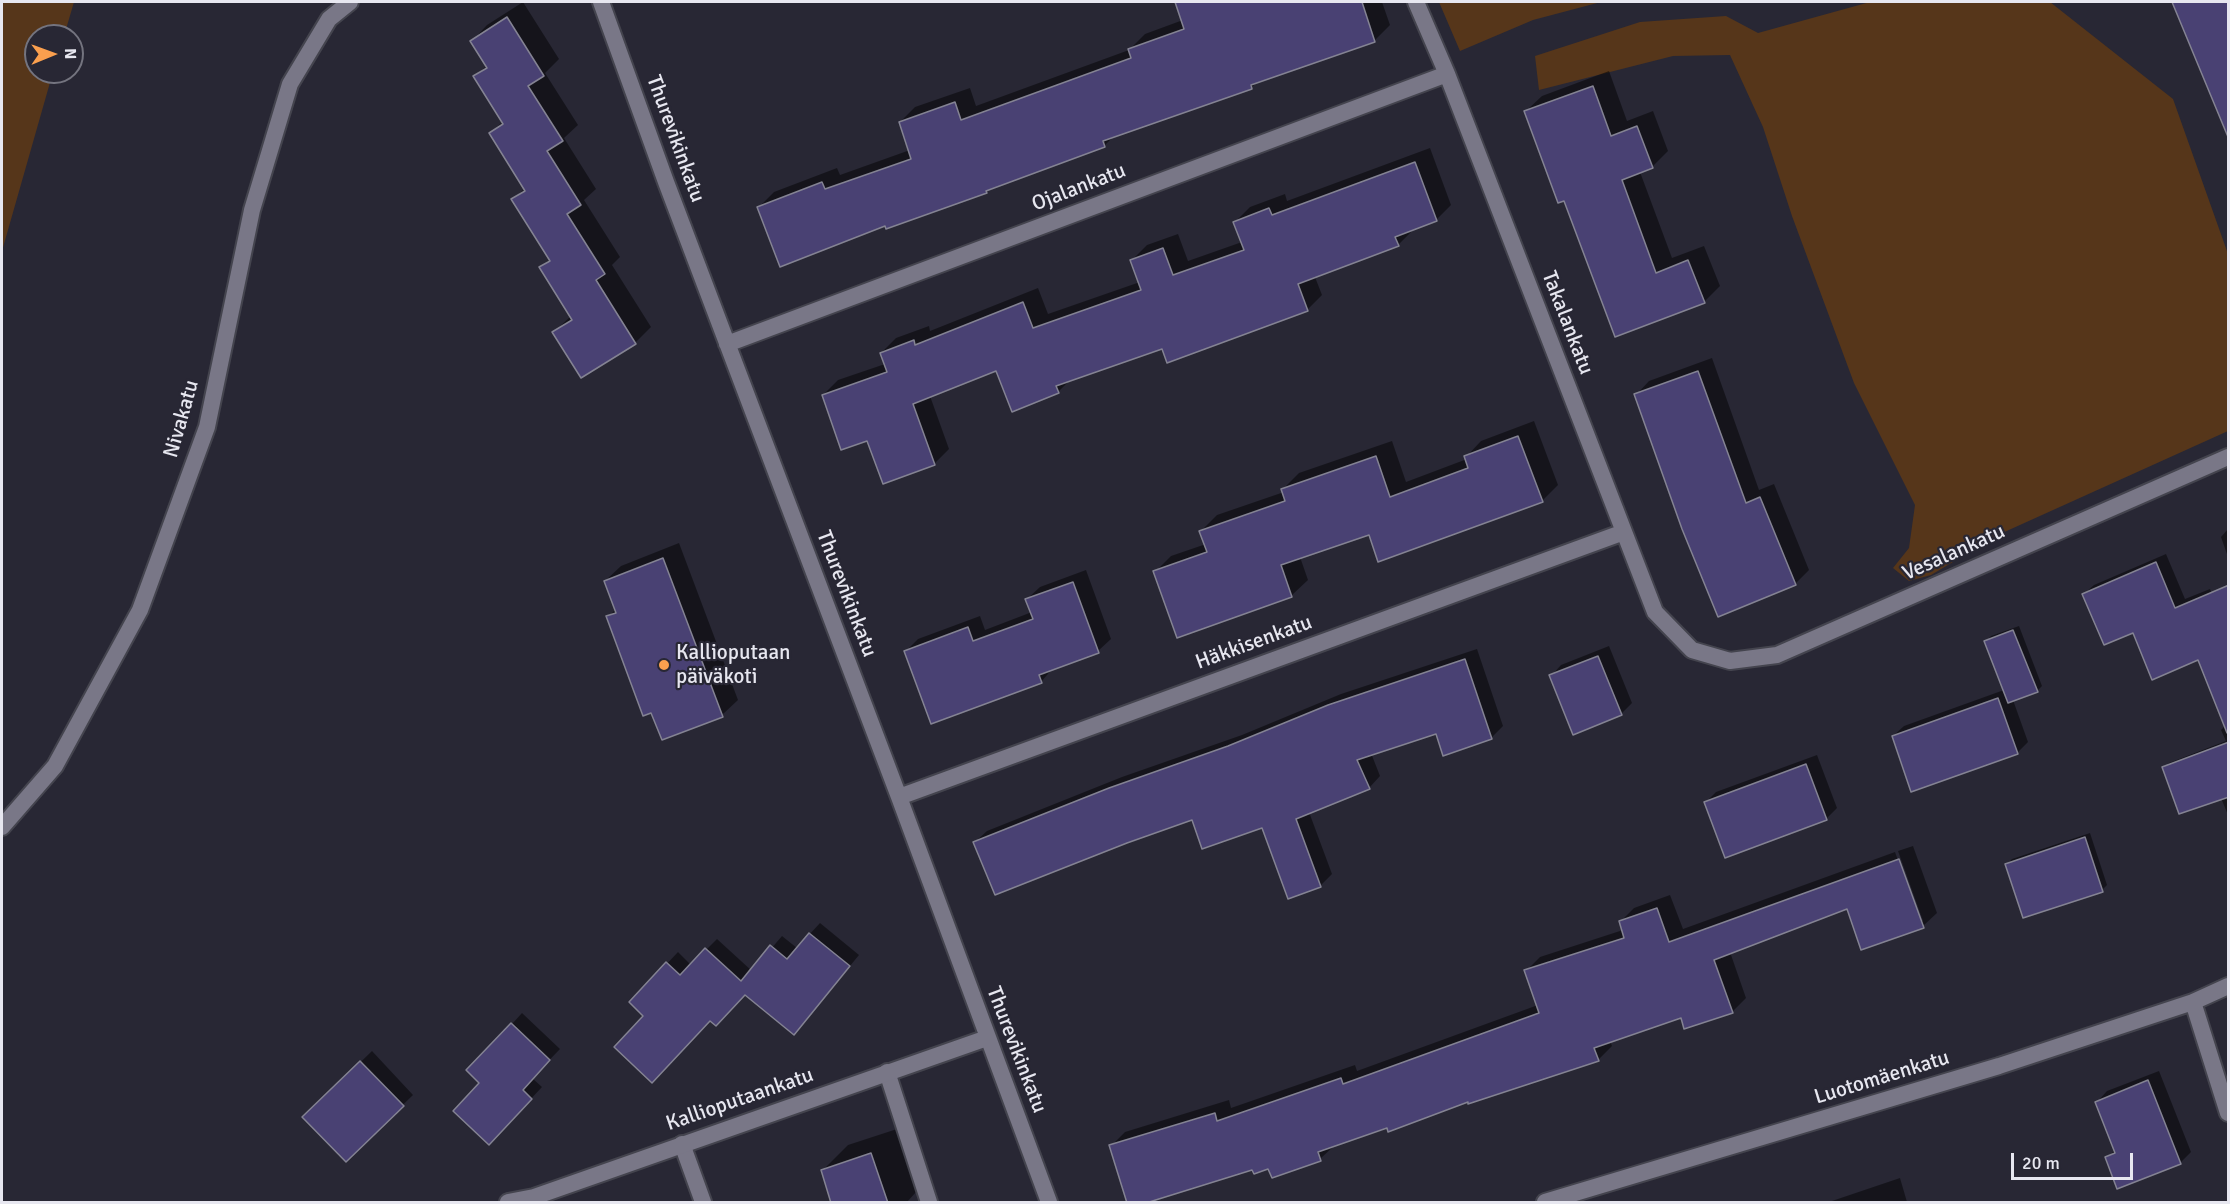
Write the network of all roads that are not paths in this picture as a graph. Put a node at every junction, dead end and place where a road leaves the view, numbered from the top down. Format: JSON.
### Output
{"nodes":[{"id":1,"x":350,"y":2,"type":"edge"},
{"id":2,"x":601,"y":2,"type":"edge"},
{"id":3,"x":1416,"y":2,"type":"edge"},
{"id":4,"x":1447,"y":74,"type":"junction"},
{"id":5,"x":727,"y":344,"type":"junction"},
{"id":6,"x":2229,"y":457,"type":"edge"},
{"id":7,"x":1624,"y":532,"type":"junction"},
{"id":8,"x":1692,"y":650,"type":"joint"},
{"id":9,"x":899,"y":797,"type":"junction"},
{"id":10,"x":2,"y":828,"type":"edge"},
{"id":11,"x":2229,"y":986,"type":"edge"},
{"id":12,"x":2193,"y":1002,"type":"junction"},
{"id":13,"x":987,"y":1038,"type":"junction"},
{"id":14,"x":888,"y":1072,"type":"junction"},
{"id":15,"x":2229,"y":1113,"type":"edge"},
{"id":16,"x":682,"y":1144,"type":"junction"},
{"id":17,"x":508,"y":1203,"type":"edge"},
{"id":18,"x":703,"y":1203,"type":"edge"},
{"id":19,"x":929,"y":1203,"type":"edge"},
{"id":20,"x":1049,"y":1203,"type":"edge"},
{"id":21,"x":1545,"y":1203,"type":"edge"}],
"edges":[{"from":1,"to":10,"type":"street","name":"Nivakatu"},
{"from":2,"to":5,"type":"street","name":"Thurevikinkatu"},
{"from":3,"to":4,"type":"street","name":"Takalankatu"},
{"from":4,"to":5,"type":"street","name":"Ojalankatu"},
{"from":4,"to":7,"type":"street","name":"Takalankatu"},
{"from":5,"to":9,"type":"street","name":"Thurevikinkatu"},
{"from":6,"to":8,"type":"street","name":"Vesalankatu"},
{"from":7,"to":8,"type":"street","name":"Takalankatu"},
{"from":7,"to":9,"type":"street","name":"Häkkisenkatu"},
{"from":9,"to":13,"type":"street","name":"Thurevikinkatu"},
{"from":11,"to":12,"type":"street","name":"Luotomäenkatu"},
{"from":12,"to":15,"type":"street"},
{"from":12,"to":21,"type":"street","name":"Luotomäenkatu"},
{"from":13,"to":14,"type":"street","name":"Kallioputaankatu"},
{"from":13,"to":20,"type":"street","name":"Thurevikinkatu"},
{"from":14,"to":16,"type":"street","name":"Kallioputaankatu"},
{"from":14,"to":19,"type":"street"},
{"from":16,"to":17,"type":"street","name":"Kallioputaankatu"},
{"from":16,"to":18,"type":"street"}]}
